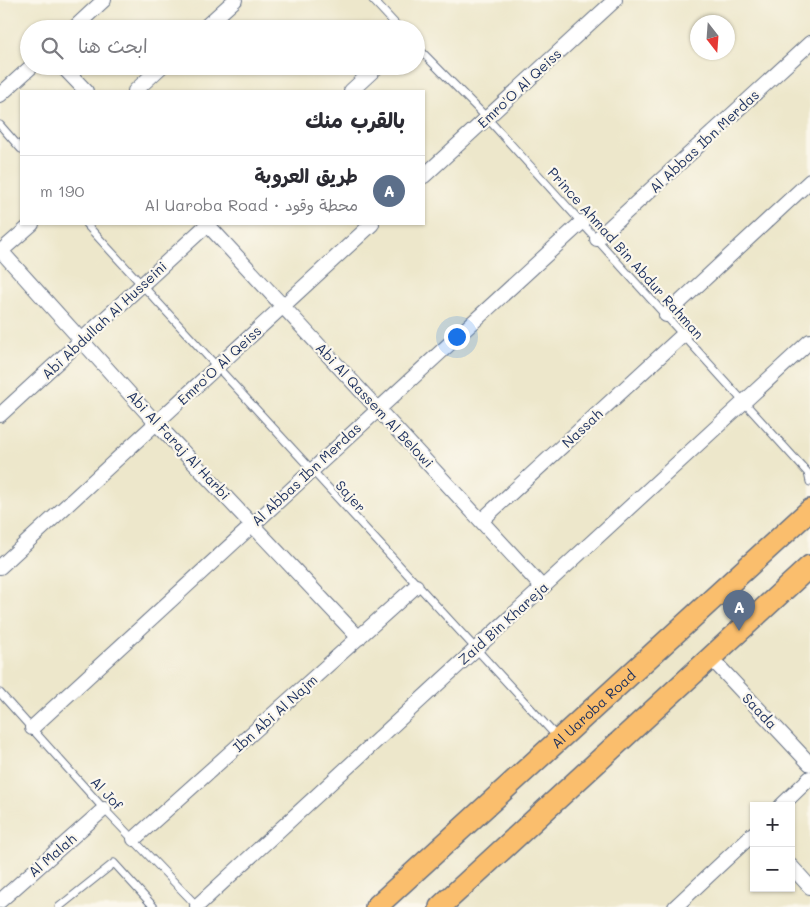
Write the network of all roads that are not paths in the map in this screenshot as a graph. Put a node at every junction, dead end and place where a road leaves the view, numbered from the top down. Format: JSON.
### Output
{"nodes":[{"id":1,"x":104,"y":0,"type":"edge"},
{"id":2,"x":235,"y":0,"type":"edge"},
{"id":3,"x":373,"y":0,"type":"edge"},
{"id":4,"x":615,"y":0,"type":"edge"},
{"id":5,"x":83,"y":20,"type":"edge"},
{"id":6,"x":213,"y":20,"type":"edge"},
{"id":7,"x":392,"y":20,"type":"edge"},
{"id":8,"x":810,"y":43,"type":"edge"},
{"id":9,"x":425,"y":55,"type":"edge"},
{"id":10,"x":22,"y":75,"type":"edge"},
{"id":11,"x":71,"y":75,"type":"edge"},
{"id":12,"x":152,"y":75,"type":"edge"},
{"id":13,"x":368,"y":75,"type":"edge"},
{"id":14,"x":85,"y":90,"type":"edge"},
{"id":15,"x":136,"y":90,"type":"edge"},
{"id":16,"x":352,"y":90,"type":"edge"},
{"id":17,"x":0,"y":95,"type":"edge"},
{"id":18,"x":487,"y":118,"type":"junction"},
{"id":19,"x":0,"y":125,"type":"edge"},
{"id":20,"x":20,"y":148,"type":"edge"},
{"id":21,"x":425,"y":175,"type":"edge"},
{"id":22,"x":810,"y":182,"type":"edge"},
{"id":23,"x":582,"y":222,"type":"junction"},
{"id":24,"x":31,"y":225,"type":"edge"},
{"id":25,"x":87,"y":225,"type":"edge"},
{"id":26,"x":206,"y":225,"type":"edge"},
{"id":27,"x":208,"y":225,"type":"edge"},
{"id":28,"x":371,"y":225,"type":"edge"},
{"id":29,"x":597,"y":239,"type":"junction"},
{"id":30,"x":1,"y":251,"type":"edge"},
{"id":31,"x":141,"y":286,"type":"junction"},
{"id":32,"x":284,"y":306,"type":"junction"},
{"id":33,"x":666,"y":315,"type":"junction"},
{"id":34,"x":683,"y":335,"type":"junction"},
{"id":35,"x":82,"y":340,"type":"junction"},
{"id":36,"x":810,"y":341,"type":"edge"},
{"id":37,"x":219,"y":366,"type":"junction"},
{"id":38,"x":745,"y":402,"type":"junction"},
{"id":39,"x":377,"y":408,"type":"junction"},
{"id":40,"x":0,"y":415,"type":"edge"},
{"id":41,"x":156,"y":423,"type":"junction"},
{"id":42,"x":311,"y":470,"type":"junction"},
{"id":43,"x":810,"y":482,"type":"edge"},
{"id":44,"x":810,"y":510,"type":"edge"},
{"id":45,"x":482,"y":520,"type":"junction"},
{"id":46,"x":252,"y":524,"type":"junction"},
{"id":47,"x":810,"y":566,"type":"edge"},
{"id":48,"x":0,"y":567,"type":"edge"},
{"id":49,"x":416,"y":586,"type":"junction"},
{"id":50,"x":542,"y":586,"type":"junction"},
{"id":51,"x":359,"y":638,"type":"junction"},
{"id":52,"x":474,"y":649,"type":"junction"},
{"id":53,"x":710,"y":658,"type":"junction"},
{"id":54,"x":0,"y":693,"type":"edge"},
{"id":55,"x":32,"y":728,"type":"junction"},
{"id":56,"x":559,"y":739,"type":"junction"},
{"id":57,"x":810,"y":764,"type":"edge"},
{"id":58,"x":810,"y":778,"type":"edge"},
{"id":59,"x":786,"y":802,"type":"edge"},
{"id":60,"x":104,"y":809,"type":"junction"},
{"id":61,"x":750,"y":837,"type":"edge"},
{"id":62,"x":134,"y":839,"type":"junction"},
{"id":63,"x":795,"y":870,"type":"edge"},
{"id":64,"x":810,"y":887,"type":"edge"},
{"id":65,"x":0,"y":901,"type":"edge"},
{"id":66,"x":197,"y":906,"type":"edge"},
{"id":67,"x":59,"y":907,"type":"edge"},
{"id":68,"x":154,"y":907,"type":"edge"},
{"id":69,"x":376,"y":907,"type":"edge"},
{"id":70,"x":440,"y":907,"type":"edge"},
{"id":71,"x":675,"y":907,"type":"edge"}],
"edges":[{"from":1,"to":5,"type":"street"},
{"from":2,"to":6,"type":"street"},
{"from":3,"to":7,"type":"lane"},
{"from":4,"to":18,"type":"street","name":"Emro'O Al Qeiss"},
{"from":8,"to":29,"type":"street","name":"Al Abbas Ibn Merdas"},
{"from":9,"to":18,"type":"lane","name":"Prince Ahmad Bin Abdur Rahman"},
{"from":10,"to":17,"type":"street"},
{"from":11,"to":14,"type":"street"},
{"from":12,"to":15,"type":"street"},
{"from":13,"to":16,"type":"street"},
{"from":18,"to":21,"type":"street","name":"Emro'O Al Qeiss"},
{"from":18,"to":23,"type":"lane","name":"Prince Ahmad Bin Abdur Rahman"},
{"from":19,"to":20,"type":"lane"},
{"from":22,"to":33,"type":"street"},
{"from":23,"to":29,"type":"lane","name":"Prince Ahmad Bin Abdur Rahman"},
{"from":23,"to":39,"type":"street","name":"Al Abbas Ibn Merdas"},
{"from":24,"to":30,"type":"street"},
{"from":25,"to":31,"type":"lane","name":"Sajer"},
{"from":26,"to":31,"type":"street","name":"Abi Abdullah Al Husseini"},
{"from":27,"to":32,"type":"street","name":"Abi Al Qassem Al Belowi"},
{"from":28,"to":32,"type":"street","name":"Emro'O Al Qeiss"},
{"from":29,"to":33,"type":"lane","name":"Prince Ahmad Bin Abdur Rahman"},
{"from":30,"to":35,"type":"street","name":"Abi Al Faraj Al Harbi"},
{"from":31,"to":35,"type":"street","name":"Abi Abdullah Al Husseini"},
{"from":31,"to":37,"type":"lane","name":"Sajer"},
{"from":32,"to":37,"type":"street","name":"Emro'O Al Qeiss"},
{"from":32,"to":39,"type":"street","name":"Abi Al Qassem Al Belowi"},
{"from":33,"to":34,"type":"lane","name":"Prince Ahmad Bin Abdur Rahman"},
{"from":34,"to":38,"type":"lane","name":"Prince Ahmad Bin Abdur Rahman"},
{"from":34,"to":45,"type":"street","name":"Nassah"},
{"from":35,"to":40,"type":"street","name":"Abi Abdullah Al Husseini"},
{"from":35,"to":41,"type":"street","name":"Abi Al Faraj Al Harbi"},
{"from":36,"to":38,"type":"street","name":"Zaid Bin Khareja"},
{"from":37,"to":41,"type":"street","name":"Emro'O Al Qeiss"},
{"from":37,"to":42,"type":"lane","name":"Sajer"},
{"from":38,"to":43,"type":"lane","name":"Prince Ahmad Bin Abdur Rahman"},
{"from":38,"to":50,"type":"street","name":"Zaid Bin Khareja"},
{"from":39,"to":42,"type":"street","name":"Al Abbas Ibn Merdas"},
{"from":39,"to":45,"type":"street","name":"Abi Al Qassem Al Belowi"},
{"from":41,"to":46,"type":"street","name":"Abi Al Faraj Al Harbi"},
{"from":41,"to":48,"type":"street","name":"Emro'O Al Qeiss"},
{"from":42,"to":46,"type":"street","name":"Al Abbas Ibn Merdas"},
{"from":42,"to":49,"type":"lane","name":"Sajer"},
{"from":44,"to":56,"type":"main road","name":"Al Uaroba Road"},
{"from":45,"to":50,"type":"street","name":"Abi Al Qassem Al Belowi"},
{"from":46,"to":51,"type":"street","name":"Abi Al Faraj Al Harbi"},
{"from":46,"to":55,"type":"street","name":"Al Abbas Ibn Merdas"},
{"from":47,"to":53,"type":"main road"},
{"from":49,"to":51,"type":"street","name":"Ibn Abi Al Najm"},
{"from":49,"to":52,"type":"lane","name":"Sajer"},
{"from":50,"to":52,"type":"street","name":"Zaid Bin Khareja"},
{"from":51,"to":62,"type":"street","name":"Ibn Abi Al Najm"},
{"from":52,"to":56,"type":"lane","name":"Sajer"},
{"from":52,"to":66,"type":"street","name":"Zaid Bin Khareja"},
{"from":53,"to":57,"type":"street","name":"Saada"},
{"from":53,"to":70,"type":"main road"},
{"from":54,"to":55,"type":"lane","name":"Al Jof"},
{"from":55,"to":60,"type":"lane","name":"Al Jof"},
{"from":56,"to":69,"type":"main road","name":"Al Uaroba Road"},
{"from":58,"to":59,"type":"street"},
{"from":60,"to":62,"type":"lane","name":"Al Jof"},
{"from":60,"to":65,"type":"street","name":"Al Malah"},
{"from":61,"to":71,"type":"street"},
{"from":62,"to":66,"type":"lane","name":"Al Jof"},
{"from":63,"to":64,"type":"street"},
{"from":67,"to":68,"type":"lane"}]}
